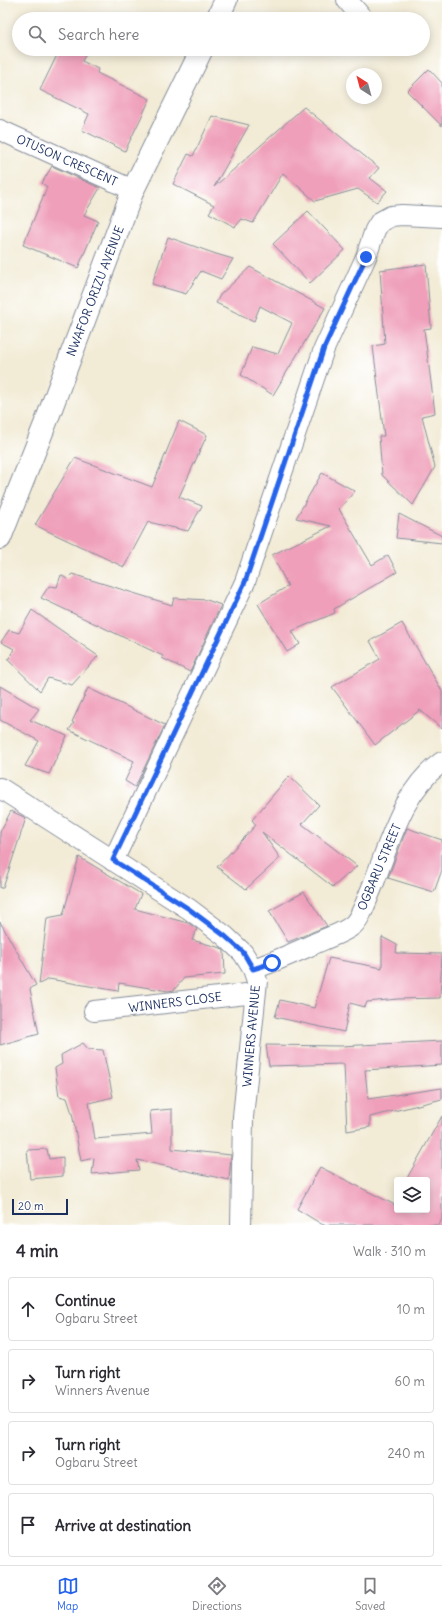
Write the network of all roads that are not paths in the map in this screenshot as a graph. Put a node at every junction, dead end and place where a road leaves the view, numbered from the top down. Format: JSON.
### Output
{"nodes":[{"id":1,"x":226,"y":0,"type":"edge"},
{"id":2,"x":347,"y":0,"type":"edge"},
{"id":3,"x":220,"y":12,"type":"edge"},
{"id":4,"x":357,"y":12,"type":"edge"},
{"id":5,"x":199,"y":56,"type":"edge"},
{"id":6,"x":0,"y":130,"type":"edge"},
{"id":7,"x":133,"y":190,"type":"junction"},
{"id":8,"x":442,"y":217,"type":"edge"},
{"id":9,"x":0,"y":538,"type":"edge"},
{"id":10,"x":442,"y":762,"type":"edge"},
{"id":11,"x":0,"y":788,"type":"edge"},
{"id":12,"x":113,"y":860,"type":"junction"},
{"id":13,"x":253,"y":969,"type":"junction"},
{"id":14,"x":255,"y":993,"type":"junction"},
{"id":15,"x":94,"y":1011,"type":"dead end"},
{"id":16,"x":241,"y":1225,"type":"edge"}],
"edges":[{"from":1,"to":3,"type":"street"},
{"from":2,"to":4,"type":"street"},
{"from":5,"to":7,"type":"street","name":"NWAFOR ORIZU AVENUE"},
{"from":6,"to":7,"type":"street","name":"OTUSON CRESCENT"},
{"from":7,"to":9,"type":"street","name":"NWAFOR ORIZU AVENUE"},
{"from":8,"to":12,"type":"street"},
{"from":10,"to":13,"type":"street","name":"OGBARU STREET"},
{"from":11,"to":12,"type":"street","name":"WINNERS AVENUE"},
{"from":12,"to":13,"type":"street","name":"WINNERS AVENUE"},
{"from":13,"to":14,"type":"street","name":"WINNERS AVENUE"},
{"from":14,"to":15,"type":"street","name":"WINNERS CLOSE"},
{"from":14,"to":16,"type":"street","name":"WINNERS AVENUE"}]}
